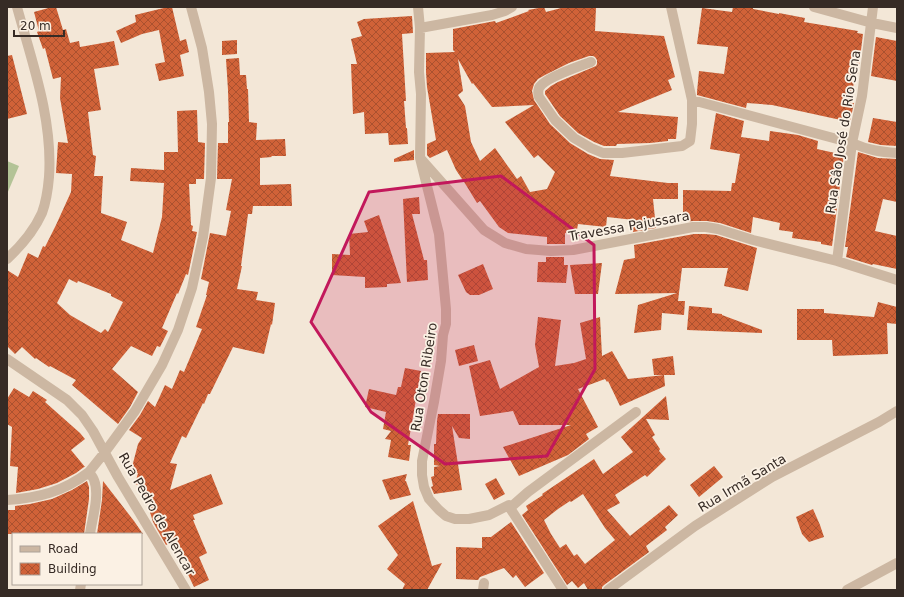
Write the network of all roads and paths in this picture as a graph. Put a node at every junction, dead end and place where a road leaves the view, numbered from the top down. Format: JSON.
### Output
{"nodes":[{"id":1,"x":17,"y":7,"type":"edge"},
{"id":2,"x":191,"y":7,"type":"edge"},
{"id":3,"x":418,"y":7,"type":"edge"},
{"id":4,"x":512,"y":7,"type":"edge"},
{"id":5,"x":671,"y":7,"type":"edge"},
{"id":6,"x":814,"y":7,"type":"edge"},
{"id":7,"x":873,"y":7,"type":"edge"},
{"id":8,"x":872,"y":23,"type":"junction"},
{"id":9,"x":420,"y":28,"type":"junction"},
{"id":10,"x":897,"y":28,"type":"edge"},
{"id":11,"x":591,"y":62,"type":"dead end"},
{"id":12,"x":692,"y":100,"type":"junction"},
{"id":13,"x":852,"y":143,"type":"junction"},
{"id":14,"x":897,"y":153,"type":"edge"},
{"id":15,"x":420,"y":158,"type":"junction"},
{"id":16,"x":7,"y":259,"type":"edge"},
{"id":17,"x":837,"y":261,"type":"junction"},
{"id":18,"x":897,"y":280,"type":"edge"},
{"id":19,"x":7,"y":358,"type":"edge"},
{"id":20,"x":897,"y":411,"type":"edge"},
{"id":21,"x":636,"y":412,"type":"dead end"},
{"id":22,"x":105,"y":452,"type":"junction"},
{"id":23,"x":89,"y":472,"type":"junction"},
{"id":24,"x":7,"y":500,"type":"edge"},
{"id":25,"x":510,"y":508,"type":"junction"},
{"id":26,"x":90,"y":533,"type":"edge"},
{"id":27,"x":897,"y":563,"type":"edge"},
{"id":28,"x":186,"y":590,"type":"edge"},
{"id":29,"x":563,"y":590,"type":"edge"},
{"id":30,"x":608,"y":590,"type":"edge"},
{"id":31,"x":847,"y":590,"type":"edge"}],
"edges":[{"from":1,"to":16,"type":"street"},
{"from":2,"to":22,"type":"street"},
{"from":3,"to":9,"type":"street","name":"Rua Oton Ribeiro"},
{"from":4,"to":9,"type":"street"},
{"from":5,"to":12,"type":"street"},
{"from":6,"to":8,"type":"street"},
{"from":7,"to":8,"type":"street","name":"Rua Sâo José do Rio Sena"},
{"from":8,"to":10,"type":"street"},
{"from":8,"to":13,"type":"street","name":"Rua Sâo José do Rio Sena"},
{"from":9,"to":15,"type":"street","name":"Rua Oton Ribeiro"},
{"from":11,"to":12,"type":"street"},
{"from":12,"to":13,"type":"street"},
{"from":13,"to":14,"type":"street"},
{"from":13,"to":17,"type":"street","name":"Rua Sâo José do Rio Sena"},
{"from":15,"to":17,"type":"street","name":"Travessa Pajussara"},
{"from":15,"to":25,"type":"street","name":"Rua Oton Ribeiro"},
{"from":17,"to":18,"type":"street","name":"Travessa Pajussara"},
{"from":19,"to":22,"type":"street","name":"Rua Pedro de Alencar"},
{"from":20,"to":30,"type":"street","name":"Rua Irmã Santa"},
{"from":21,"to":25,"type":"street","name":"Rua Oton Ribeiro"},
{"from":22,"to":23,"type":"street"},
{"from":22,"to":28,"type":"street","name":"Rua Pedro de Alencar"},
{"from":23,"to":24,"type":"street"},
{"from":23,"to":26,"type":"street"},
{"from":25,"to":29,"type":"street"},
{"from":27,"to":31,"type":"street"}]}
